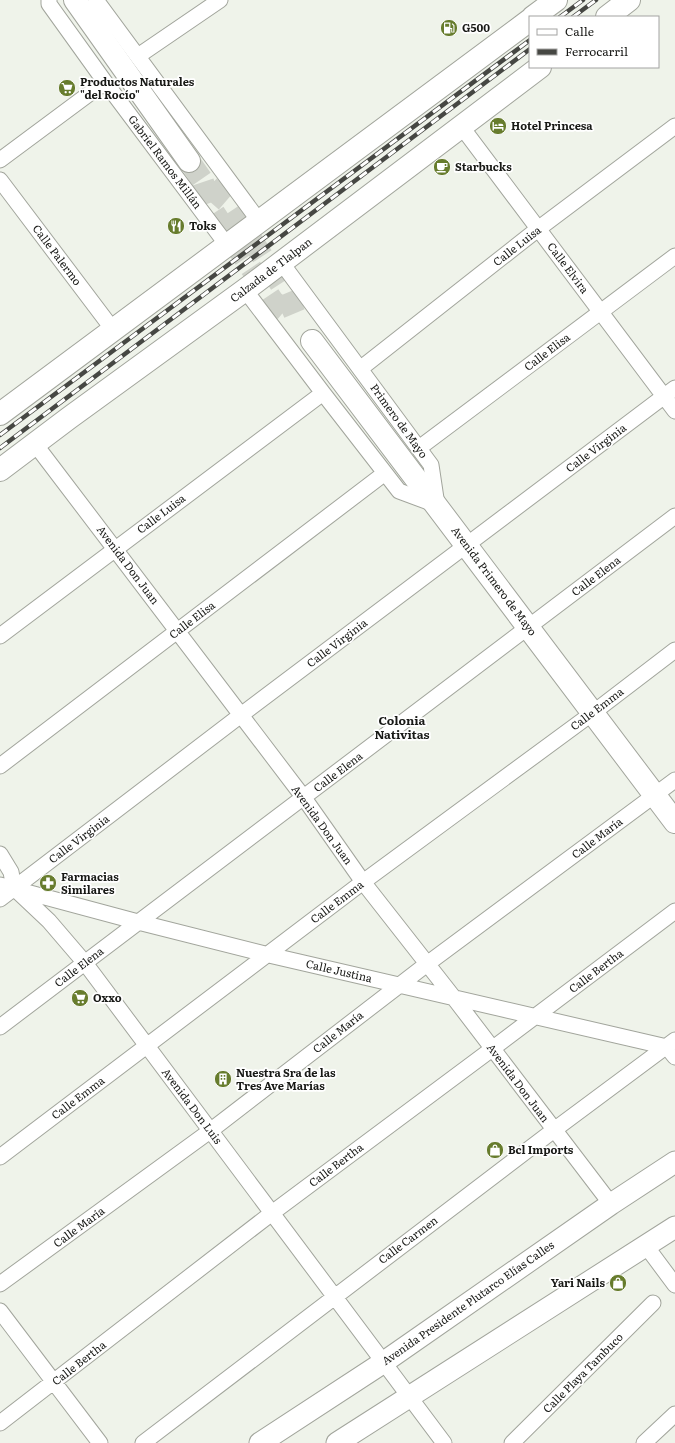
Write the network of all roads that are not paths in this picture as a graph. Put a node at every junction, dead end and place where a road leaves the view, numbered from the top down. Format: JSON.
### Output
{"nodes":[{"id":1,"x":49,"y":0,"type":"edge"},
{"id":2,"x":75,"y":0,"type":"edge"},
{"id":3,"x":96,"y":0,"type":"edge"},
{"id":4,"x":220,"y":0,"type":"edge"},
{"id":5,"x":629,"y":0,"type":"edge"},
{"id":6,"x":608,"y":16,"type":"edge"},
{"id":7,"x":529,"y":18,"type":"edge"},
{"id":8,"x":138,"y":56,"type":"junction"},
{"id":9,"x":539,"y":68,"type":"edge"},
{"id":10,"x":105,"y":82,"type":"junction"},
{"id":11,"x":460,"y":126,"type":"junction"},
{"id":12,"x":675,"y":126,"type":"edge"},
{"id":13,"x":0,"y":160,"type":"edge"},
{"id":14,"x":189,"y":161,"type":"tunnel mouth"},
{"id":15,"x":0,"y":180,"type":"edge"},
{"id":16,"x":259,"y":221,"type":"junction"},
{"id":17,"x":538,"y":229,"type":"junction"},
{"id":18,"x":227,"y":245,"type":"junction"},
{"id":19,"x":675,"y":256,"type":"edge"},
{"id":20,"x":281,"y":262,"type":"junction"},
{"id":21,"x":245,"y":290,"type":"junction"},
{"id":22,"x":601,"y":312,"type":"junction"},
{"id":23,"x":114,"y":331,"type":"junction"},
{"id":24,"x":312,"y":341,"type":"tunnel mouth"},
{"id":25,"x":360,"y":369,"type":"junction"},
{"id":26,"x":669,"y":392,"type":"edge"},
{"id":27,"x":323,"y":393,"type":"junction"},
{"id":28,"x":675,"y":411,"type":"edge"},
{"id":29,"x":0,"y":414,"type":"edge"},
{"id":30,"x":35,"y":444,"type":"junction"},
{"id":31,"x":419,"y":448,"type":"junction"},
{"id":32,"x":0,"y":470,"type":"edge"},
{"id":33,"x":385,"y":473,"type":"junction"},
{"id":34,"x":437,"y":506,"type":"junction"},
{"id":35,"x":675,"y":516,"type":"edge"},
{"id":36,"x":467,"y":545,"type":"junction"},
{"id":37,"x":115,"y":548,"type":"junction"},
{"id":38,"x":528,"y":628,"type":"junction"},
{"id":39,"x":178,"y":631,"type":"junction"},
{"id":40,"x":0,"y":636,"type":"edge"},
{"id":41,"x":675,"y":650,"type":"edge"},
{"id":42,"x":594,"y":712,"type":"junction"},
{"id":43,"x":241,"y":715,"type":"junction"},
{"id":44,"x":0,"y":766,"type":"edge"},
{"id":45,"x":675,"y":780,"type":"edge"},
{"id":46,"x":655,"y":795,"type":"junction"},
{"id":47,"x":304,"y":798,"type":"junction"},
{"id":48,"x":675,"y":822,"type":"edge"},
{"id":49,"x":0,"y":854,"type":"edge"},
{"id":50,"x":363,"y":882,"type":"junction"},
{"id":51,"x":7,"y":887,"type":"edge"},
{"id":52,"x":0,"y":899,"type":"edge"},
{"id":53,"x":675,"y":911,"type":"edge"},
{"id":54,"x":138,"y":922,"type":"junction"},
{"id":55,"x":269,"y":954,"type":"junction"},
{"id":56,"x":85,"y":963,"type":"junction"},
{"id":57,"x":427,"y":964,"type":"junction"},
{"id":58,"x":400,"y":984,"type":"junction"},
{"id":59,"x":454,"y":998,"type":"junction"},
{"id":60,"x":536,"y":1016,"type":"junction"},
{"id":61,"x":0,"y":1027,"type":"edge"},
{"id":62,"x":147,"y":1046,"type":"junction"},
{"id":63,"x":672,"y":1048,"type":"edge"},
{"id":64,"x":492,"y":1049,"type":"junction"},
{"id":65,"x":554,"y":1130,"type":"junction"},
{"id":66,"x":210,"y":1131,"type":"junction"},
{"id":67,"x":0,"y":1157,"type":"edge"},
{"id":68,"x":675,"y":1162,"type":"edge"},
{"id":69,"x":611,"y":1204,"type":"junction"},
{"id":70,"x":272,"y":1213,"type":"junction"},
{"id":71,"x":675,"y":1227,"type":"edge"},
{"id":72,"x":646,"y":1246,"type":"junction"},
{"id":73,"x":0,"y":1284,"type":"edge"},
{"id":74,"x":675,"y":1285,"type":"edge"},
{"id":75,"x":335,"y":1296,"type":"junction"},
{"id":76,"x":653,"y":1303,"type":"dead end"},
{"id":77,"x":0,"y":1311,"type":"edge"},
{"id":78,"x":384,"y":1362,"type":"junction"},
{"id":79,"x":54,"y":1382,"type":"junction"},
{"id":80,"x":409,"y":1396,"type":"junction"},
{"id":81,"x":675,"y":1414,"type":"edge"},
{"id":82,"x":0,"y":1424,"type":"edge"},
{"id":83,"x":100,"y":1443,"type":"edge"},
{"id":84,"x":143,"y":1443,"type":"edge"},
{"id":85,"x":260,"y":1443,"type":"edge"},
{"id":86,"x":337,"y":1443,"type":"edge"},
{"id":87,"x":444,"y":1443,"type":"edge"},
{"id":88,"x":512,"y":1443,"type":"edge"},
{"id":89,"x":644,"y":1443,"type":"edge"}],
"edges":[{"from":1,"to":10,"type":"street","name":"Gabriel Ramos Millán"},
{"from":2,"to":14,"type":"main road"},
{"from":3,"to":8,"type":"street"},
{"from":4,"to":8,"type":"street"},
{"from":5,"to":6,"type":"main road"},
{"from":7,"to":16,"type":"main road"},
{"from":8,"to":16,"type":"street"},
{"from":9,"to":11,"type":"main road","name":"Calzada de Tlalpan"},
{"from":10,"to":13,"type":"street"},
{"from":10,"to":18,"type":"street","name":"Gabriel Ramos Millán"},
{"from":11,"to":17,"type":"street","name":"Calle Elvira"},
{"from":11,"to":20,"type":"main road","name":"Calzada de Tlalpan"},
{"from":12,"to":17,"type":"street","name":"Calle Luisa"},
{"from":15,"to":23,"type":"street","name":"Calle Palermo"},
{"from":16,"to":18,"type":"main road"},
{"from":17,"to":22,"type":"street","name":"Calle Elvira"},
{"from":17,"to":25,"type":"street","name":"Calle Luisa"},
{"from":18,"to":23,"type":"main road"},
{"from":19,"to":22,"type":"street","name":"Calle Elisa"},
{"from":20,"to":21,"type":"main road","name":"Calzada de Tlalpan"},
{"from":20,"to":25,"type":"street","name":"Primero de Mayo"},
{"from":21,"to":27,"type":"street"},
{"from":21,"to":30,"type":"main road","name":"Calzada de Tlalpan"},
{"from":22,"to":26,"type":"street","name":"Calle Elvira"},
{"from":22,"to":31,"type":"street","name":"Calle Elisa"},
{"from":23,"to":29,"type":"main road"},
{"from":24,"to":34,"type":"main road","name":"Avenida Primero de Mayo"},
{"from":25,"to":31,"type":"street","name":"Primero de Mayo"},
{"from":26,"to":28,"type":"street","name":"Calle Elvira"},
{"from":26,"to":36,"type":"street","name":"Calle Virginia"},
{"from":27,"to":33,"type":"street"},
{"from":27,"to":37,"type":"street","name":"Calle Luisa"},
{"from":30,"to":32,"type":"main road","name":"Calzada de Tlalpan"},
{"from":30,"to":37,"type":"street","name":"Avenida Don Juan"},
{"from":31,"to":34,"type":"street","name":"Primero de Mayo"},
{"from":33,"to":34,"type":"street"},
{"from":33,"to":39,"type":"street","name":"Calle Elisa"},
{"from":34,"to":36,"type":"main road","name":"Avenida Primero de Mayo"},
{"from":35,"to":38,"type":"street","name":"Calle Elena"},
{"from":36,"to":38,"type":"main road","name":"Avenida Primero de Mayo"},
{"from":36,"to":43,"type":"street","name":"Calle Virginia"},
{"from":37,"to":39,"type":"street","name":"Avenida Don Juan"},
{"from":37,"to":40,"type":"street","name":"Calle Luisa"},
{"from":38,"to":42,"type":"main road","name":"Avenida Primero de Mayo"},
{"from":38,"to":47,"type":"street","name":"Calle Elena"},
{"from":39,"to":43,"type":"street","name":"Avenida Don Juan"},
{"from":39,"to":44,"type":"street","name":"Calle Elisa"},
{"from":41,"to":42,"type":"street","name":"Calle Emma"},
{"from":42,"to":46,"type":"main road","name":"Avenida Primero de Mayo"},
{"from":42,"to":50,"type":"street","name":"Calle Emma"},
{"from":43,"to":47,"type":"street","name":"Avenida Don Juan"},
{"from":43,"to":51,"type":"street","name":"Calle Virginia"},
{"from":45,"to":46,"type":"street","name":"Calle María"},
{"from":46,"to":48,"type":"main road","name":"Avenida Primero de Mayo"},
{"from":46,"to":57,"type":"street","name":"Calle María"},
{"from":47,"to":50,"type":"street","name":"Avenida Don Juan"},
{"from":47,"to":54,"type":"street","name":"Calle Elena"},
{"from":49,"to":51,"type":"street"},
{"from":50,"to":55,"type":"street","name":"Calle Emma"},
{"from":50,"to":57,"type":"street","name":"Avenida Don Juan"},
{"from":51,"to":52,"type":"street","name":"Calle Virginia"},
{"from":51,"to":54,"type":"street","name":"Calle Justina"},
{"from":51,"to":56,"type":"street","name":"Avenida Don Luis"},
{"from":53,"to":60,"type":"street","name":"Calle Bertha"},
{"from":54,"to":55,"type":"street","name":"Calle Justina"},
{"from":54,"to":56,"type":"street","name":"Calle Elena"},
{"from":55,"to":58,"type":"street","name":"Calle Justina"},
{"from":55,"to":62,"type":"street","name":"Calle Emma"},
{"from":56,"to":61,"type":"street","name":"Calle Elena"},
{"from":56,"to":62,"type":"street","name":"Avenida Don Luis"},
{"from":57,"to":58,"type":"street","name":"Calle María"},
{"from":57,"to":59,"type":"street","name":"Avenida Don Juan"},
{"from":58,"to":59,"type":"street","name":"Calle Justina"},
{"from":58,"to":66,"type":"street","name":"Calle María"},
{"from":59,"to":60,"type":"street","name":"Calle Justina"},
{"from":59,"to":64,"type":"street","name":"Avenida Don Juan"},
{"from":60,"to":63,"type":"street","name":"Calle Justina"},
{"from":60,"to":64,"type":"street","name":"Calle Bertha"},
{"from":62,"to":66,"type":"street","name":"Avenida Don Luis"},
{"from":62,"to":67,"type":"street","name":"Calle Emma"},
{"from":63,"to":65,"type":"street","name":"Calle Carmen"},
{"from":64,"to":65,"type":"street","name":"Avenida Don Juan"},
{"from":64,"to":70,"type":"street","name":"Calle Bertha"},
{"from":65,"to":69,"type":"street","name":"Avenida Don Juan"},
{"from":65,"to":75,"type":"street","name":"Calle Carmen"},
{"from":66,"to":70,"type":"street","name":"Avenida Don Luis"},
{"from":66,"to":73,"type":"street","name":"Calle María"},
{"from":68,"to":69,"type":"main road","name":"Avenida Presidente Plutarco Elías Calles"},
{"from":69,"to":78,"type":"main road","name":"Avenida Presidente Plutarco Elías Calles"},
{"from":70,"to":75,"type":"street","name":"Avenida Don Luis"},
{"from":70,"to":79,"type":"street","name":"Calle Bertha"},
{"from":71,"to":72,"type":"main road"},
{"from":72,"to":74,"type":"street"},
{"from":72,"to":80,"type":"main road"},
{"from":75,"to":78,"type":"street","name":"Avenida Don Luis"},
{"from":75,"to":84,"type":"street","name":"Calle Carmen"},
{"from":76,"to":88,"type":"street","name":"Calle Playa Tambuco"},
{"from":77,"to":79,"type":"street"},
{"from":78,"to":80,"type":"street","name":"Avenida Don Luis"},
{"from":78,"to":85,"type":"main road","name":"Avenida Presidente Plutarco Elías Calles"},
{"from":79,"to":82,"type":"street","name":"Calle Bertha"},
{"from":79,"to":83,"type":"street"},
{"from":80,"to":86,"type":"main road"},
{"from":80,"to":87,"type":"street","name":"Avenida Don Luis"},
{"from":81,"to":89,"type":"street"}]}
